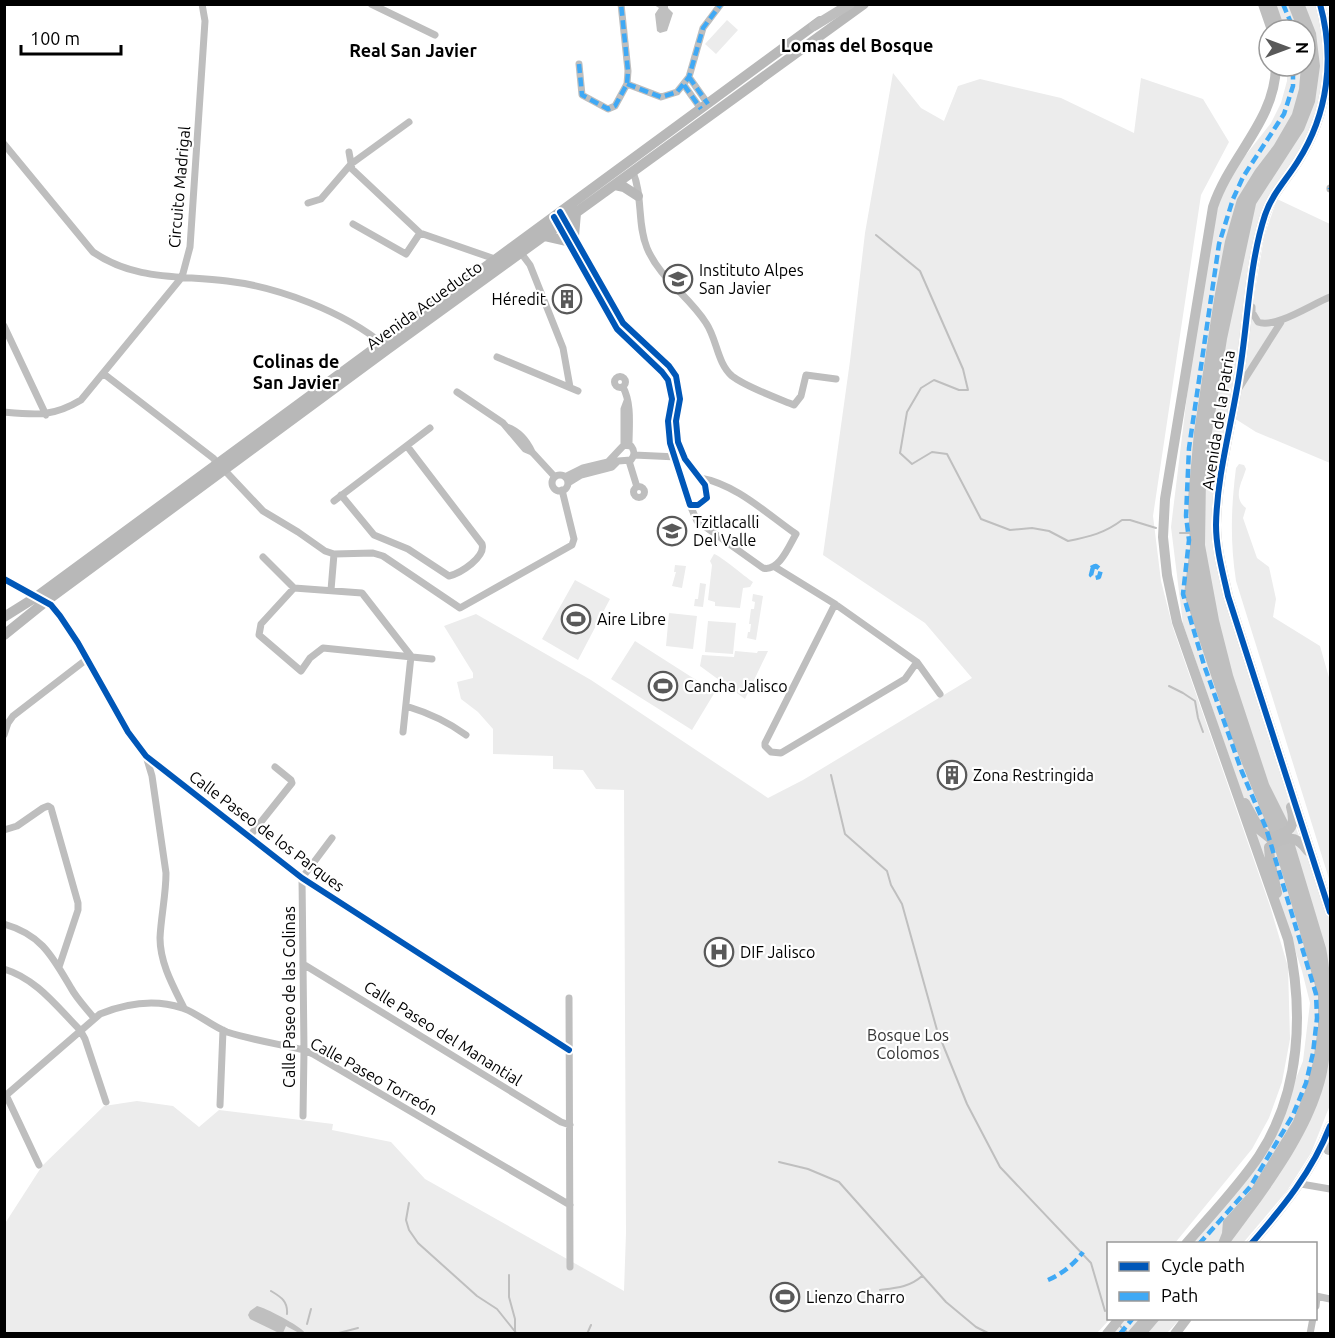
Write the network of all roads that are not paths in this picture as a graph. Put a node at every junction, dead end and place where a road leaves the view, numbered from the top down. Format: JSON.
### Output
{"nodes":[{"id":1,"x":202,"y":4,"type":"edge"},
{"id":2,"x":371,"y":4,"type":"edge"},
{"id":3,"x":621,"y":4,"type":"edge"},
{"id":4,"x":721,"y":4,"type":"edge"},
{"id":5,"x":842,"y":4,"type":"edge"},
{"id":6,"x":850,"y":4,"type":"edge"},
{"id":7,"x":864,"y":4,"type":"edge"},
{"id":8,"x":1320,"y":4,"type":"edge"},
{"id":9,"x":814,"y":26,"type":"junction"},
{"id":10,"x":435,"y":35,"type":"dead end"},
{"id":11,"x":579,"y":64,"type":"dead end"},
{"id":12,"x":689,"y":77,"type":"junction"},
{"id":13,"x":1275,"y":78,"type":"edge"},
{"id":14,"x":1282,"y":78,"type":"edge"},
{"id":15,"x":627,"y":84,"type":"junction"},
{"id":16,"x":684,"y":85,"type":"junction"},
{"id":17,"x":705,"y":106,"type":"junction"},
{"id":18,"x":409,"y":122,"type":"dead end"},
{"id":19,"x":4,"y":144,"type":"edge"},
{"id":20,"x":349,"y":152,"type":"dead end"},
{"id":21,"x":1239,"y":156,"type":"junction"},
{"id":22,"x":351,"y":164,"type":"junction"},
{"id":23,"x":633,"y":172,"type":"junction"},
{"id":24,"x":615,"y":185,"type":"junction"},
{"id":25,"x":638,"y":196,"type":"junction"},
{"id":26,"x":309,"y":203,"type":"dead end"},
{"id":27,"x":576,"y":213,"type":"junction"},
{"id":28,"x":560,"y":219,"type":"junction"},
{"id":29,"x":353,"y":224,"type":"dead end"},
{"id":30,"x":420,"y":233,"type":"junction"},
{"id":31,"x":545,"y":236,"type":"junction"},
{"id":32,"x":571,"y":238,"type":"junction"},
{"id":33,"x":521,"y":253,"type":"junction"},
{"id":34,"x":508,"y":257,"type":"junction"},
{"id":35,"x":495,"y":259,"type":"junction"},
{"id":36,"x":1254,"y":269,"type":"junction"},
{"id":37,"x":182,"y":277,"type":"junction"},
{"id":38,"x":1330,"y":297,"type":"edge"},
{"id":39,"x":609,"y":299,"type":"junction"},
{"id":40,"x":602,"y":304,"type":"junction"},
{"id":41,"x":1281,"y":322,"type":"junction"},
{"id":42,"x":5,"y":329,"type":"edge"},
{"id":43,"x":386,"y":346,"type":"junction"},
{"id":44,"x":652,"y":356,"type":"junction"},
{"id":45,"x":497,"y":357,"type":"dead end"},
{"id":46,"x":104,"y":374,"type":"junction"},
{"id":47,"x":836,"y":379,"type":"dead end"},
{"id":48,"x":570,"y":387,"type":"junction"},
{"id":49,"x":623,"y":387,"type":"dead end"},
{"id":50,"x":1238,"y":390,"type":"junction"},
{"id":51,"x":578,"y":391,"type":"dead end"},
{"id":52,"x":457,"y":392,"type":"dead end"},
{"id":53,"x":4,"y":412,"type":"edge"},
{"id":54,"x":46,"y":415,"type":"junction"},
{"id":55,"x":430,"y":428,"type":"dead end"},
{"id":56,"x":407,"y":446,"type":"junction"},
{"id":57,"x":627,"y":446,"type":"junction"},
{"id":58,"x":683,"y":454,"type":"junction"},
{"id":59,"x":633,"y":456,"type":"junction"},
{"id":60,"x":674,"y":456,"type":"junction"},
{"id":61,"x":221,"y":467,"type":"junction"},
{"id":62,"x":555,"y":477,"type":"junction"},
{"id":63,"x":700,"y":478,"type":"junction"},
{"id":64,"x":566,"y":480,"type":"junction"},
{"id":65,"x":637,"y":487,"type":"dead end"},
{"id":66,"x":562,"y":490,"type":"junction"},
{"id":67,"x":341,"y":495,"type":"junction"},
{"id":68,"x":334,"y":501,"type":"dead end"},
{"id":69,"x":690,"y":505,"type":"junction"},
{"id":70,"x":381,"y":538,"type":"junction"},
{"id":71,"x":334,"y":554,"type":"junction"},
{"id":72,"x":376,"y":554,"type":"junction"},
{"id":73,"x":263,"y":557,"type":"dead end"},
{"id":74,"x":775,"y":567,"type":"junction"},
{"id":75,"x":4,"y":579,"type":"edge"},
{"id":76,"x":294,"y":588,"type":"junction"},
{"id":77,"x":331,"y":590,"type":"junction"},
{"id":78,"x":40,"y":599,"type":"junction"},
{"id":79,"x":835,"y":604,"type":"junction"},
{"id":80,"x":4,"y":617,"type":"edge"},
{"id":81,"x":4,"y":635,"type":"edge"},
{"id":82,"x":411,"y":656,"type":"junction"},
{"id":83,"x":432,"y":658,"type":"dead end"},
{"id":84,"x":87,"y":659,"type":"junction"},
{"id":85,"x":917,"y":662,"type":"junction"},
{"id":86,"x":940,"y":694,"type":"dead end"},
{"id":87,"x":406,"y":706,"type":"junction"},
{"id":88,"x":403,"y":732,"type":"dead end"},
{"id":89,"x":4,"y":735,"type":"edge"},
{"id":90,"x":466,"y":735,"type":"dead end"},
{"id":91,"x":1280,"y":754,"type":"junction"},
{"id":92,"x":146,"y":756,"type":"junction"},
{"id":93,"x":275,"y":767,"type":"dead end"},
{"id":94,"x":1234,"y":788,"type":"junction"},
{"id":95,"x":4,"y":830,"type":"edge"},
{"id":96,"x":249,"y":837,"type":"junction"},
{"id":97,"x":332,"y":838,"type":"dead end"},
{"id":98,"x":1318,"y":876,"type":"junction"},
{"id":99,"x":302,"y":878,"type":"junction"},
{"id":100,"x":1276,"y":905,"type":"junction"},
{"id":101,"x":1330,"y":912,"type":"edge"},
{"id":102,"x":4,"y":924,"type":"edge"},
{"id":103,"x":303,"y":964,"type":"junction"},
{"id":104,"x":59,"y":967,"type":"junction"},
{"id":105,"x":4,"y":969,"type":"edge"},
{"id":106,"x":569,"y":998,"type":"dead end"},
{"id":107,"x":183,"y":1008,"type":"junction"},
{"id":108,"x":94,"y":1018,"type":"junction"},
{"id":109,"x":80,"y":1030,"type":"junction"},
{"id":110,"x":223,"y":1030,"type":"junction"},
{"id":111,"x":304,"y":1050,"type":"junction"},
{"id":112,"x":569,"y":1050,"type":"junction"},
{"id":113,"x":5,"y":1096,"type":"edge"},
{"id":114,"x":106,"y":1102,"type":"dead end"},
{"id":115,"x":220,"y":1105,"type":"dead end"},
{"id":116,"x":303,"y":1116,"type":"dead end"},
{"id":117,"x":570,"y":1125,"type":"junction"},
{"id":118,"x":1330,"y":1126,"type":"edge"},
{"id":119,"x":39,"y":1165,"type":"dead end"},
{"id":120,"x":1301,"y":1184,"type":"junction"},
{"id":121,"x":1330,"y":1189,"type":"edge"},
{"id":122,"x":570,"y":1205,"type":"junction"},
{"id":123,"x":1188,"y":1242,"type":"edge"},
{"id":124,"x":1253,"y":1242,"type":"edge"},
{"id":125,"x":570,"y":1267,"type":"dead end"},
{"id":126,"x":1118,"y":1320,"type":"edge"},
{"id":127,"x":1186,"y":1320,"type":"edge"},
{"id":128,"x":1107,"y":1334,"type":"edge"},
{"id":129,"x":1175,"y":1334,"type":"edge"}],
"edges":[{"from":1,"to":37,"type":"street","name":"Circuito Madrigal"},
{"from":2,"to":10,"type":"street"},
{"from":3,"to":15,"type":"street"},
{"from":4,"to":12,"type":"street"},
{"from":5,"to":9,"type":"main road","name":"Avenida Acueducto"},
{"from":6,"to":9,"type":"main road"},
{"from":7,"to":23,"type":"main road","name":"Avenida Acueducto"},
{"from":8,"to":36,"type":"main road","name":"Avenida de la Patria"},
{"from":9,"to":17,"type":"main road","name":"Avenida Acueducto"},
{"from":11,"to":15,"type":"street"},
{"from":12,"to":16,"type":"street"},
{"from":12,"to":17,"type":"street"},
{"from":13,"to":21,"type":"main road"},
{"from":14,"to":21,"type":"main road"},
{"from":15,"to":16,"type":"street"},
{"from":16,"to":17,"type":"street"},
{"from":17,"to":28,"type":"main road","name":"Avenida Acueducto"},
{"from":18,"to":22,"type":"street"},
{"from":19,"to":37,"type":"street"},
{"from":20,"to":22,"type":"street"},
{"from":21,"to":94,"type":"main road"},
{"from":22,"to":26,"type":"street"},
{"from":22,"to":30,"type":"street"},
{"from":23,"to":24,"type":"main road","name":"Avenida Acueducto"},
{"from":23,"to":25,"type":"street"},
{"from":24,"to":25,"type":"main road"},
{"from":24,"to":27,"type":"main road","name":"Avenida Acueducto"},
{"from":25,"to":47,"type":"street"},
{"from":27,"to":28,"type":"main road","name":"Avenida Acueducto"},
{"from":27,"to":32,"type":"main road"},
{"from":28,"to":31,"type":"main road","name":"Avenida Acueducto"},
{"from":28,"to":32,"type":"street"},
{"from":28,"to":34,"type":"main road","name":"Avenida Acueducto"},
{"from":29,"to":30,"type":"street"},
{"from":30,"to":35,"type":"street"},
{"from":31,"to":32,"type":"main road"},
{"from":31,"to":33,"type":"main road","name":"Avenida Acueducto"},
{"from":32,"to":39,"type":"street"},
{"from":32,"to":40,"type":"street"},
{"from":33,"to":34,"type":"main road","name":"Avenida Acueducto"},
{"from":33,"to":48,"type":"street"},
{"from":34,"to":35,"type":"main road","name":"Avenida Acueducto"},
{"from":34,"to":43,"type":"main road","name":"Avenida Acueducto"},
{"from":35,"to":43,"type":"main road","name":"Avenida Acueducto"},
{"from":36,"to":41,"type":"street"},
{"from":36,"to":50,"type":"main road","name":"Avenida de la Patria"},
{"from":37,"to":43,"type":"street"},
{"from":37,"to":46,"type":"street","name":"Circuito Madrigal"},
{"from":38,"to":41,"type":"street"},
{"from":39,"to":40,"type":"street"},
{"from":39,"to":44,"type":"street"},
{"from":40,"to":44,"type":"street"},
{"from":41,"to":50,"type":"street"},
{"from":42,"to":54,"type":"street"},
{"from":43,"to":61,"type":"main road","name":"Avenida Acueducto"},
{"from":44,"to":58,"type":"street"},
{"from":44,"to":60,"type":"street"},
{"from":45,"to":48,"type":"street"},
{"from":46,"to":54,"type":"street","name":"Circuito Madrigal"},
{"from":46,"to":61,"type":"street"},
{"from":48,"to":51,"type":"street"},
{"from":49,"to":57,"type":"street"},
{"from":50,"to":91,"type":"main road","name":"Avenida de la Patria"},
{"from":52,"to":62,"type":"street"},
{"from":53,"to":54,"type":"street","name":"Circuito Madrigal"},
{"from":55,"to":56,"type":"street"},
{"from":56,"to":67,"type":"street"},
{"from":56,"to":70,"type":"street"},
{"from":57,"to":59,"type":"street"},
{"from":57,"to":64,"type":"street"},
{"from":58,"to":60,"type":"street"},
{"from":58,"to":63,"type":"street"},
{"from":59,"to":60,"type":"street"},
{"from":59,"to":64,"type":"street"},
{"from":59,"to":65,"type":"street"},
{"from":60,"to":69,"type":"street"},
{"from":61,"to":71,"type":"street"},
{"from":61,"to":78,"type":"main road","name":"Avenida Acueducto"},
{"from":62,"to":64,"type":"street"},
{"from":62,"to":66,"type":"street"},
{"from":63,"to":69,"type":"street"},
{"from":63,"to":74,"type":"street"},
{"from":64,"to":66,"type":"street"},
{"from":66,"to":72,"type":"street"},
{"from":67,"to":68,"type":"street"},
{"from":67,"to":70,"type":"street"},
{"from":69,"to":74,"type":"street"},
{"from":70,"to":72,"type":"street"},
{"from":71,"to":72,"type":"street"},
{"from":71,"to":77,"type":"street"},
{"from":73,"to":76,"type":"street"},
{"from":74,"to":79,"type":"street"},
{"from":75,"to":78,"type":"street","name":"Calle Paseo de los Parques"},
{"from":76,"to":77,"type":"street"},
{"from":76,"to":82,"type":"street"},
{"from":77,"to":82,"type":"street"},
{"from":78,"to":80,"type":"main road","name":"Avenida Acueducto"},
{"from":78,"to":81,"type":"main road","name":"Avenida Acueducto"},
{"from":78,"to":84,"type":"street","name":"Calle Paseo de los Parques"},
{"from":79,"to":85,"type":"street"},
{"from":79,"to":85,"type":"street"},
{"from":82,"to":83,"type":"street"},
{"from":82,"to":87,"type":"street"},
{"from":84,"to":89,"type":"street"},
{"from":84,"to":92,"type":"street","name":"Calle Paseo de los Parques"},
{"from":85,"to":86,"type":"street"},
{"from":87,"to":88,"type":"street"},
{"from":87,"to":90,"type":"street"},
{"from":91,"to":94,"type":"main road"},
{"from":91,"to":98,"type":"main road","name":"Avenida de la Patria"},
{"from":92,"to":96,"type":"street","name":"Calle Paseo de los Parques"},
{"from":92,"to":107,"type":"street"},
{"from":93,"to":96,"type":"street"},
{"from":94,"to":100,"type":"main road"},
{"from":95,"to":104,"type":"street"},
{"from":96,"to":99,"type":"street","name":"Calle Paseo de los Parques"},
{"from":97,"to":99,"type":"street"},
{"from":98,"to":100,"type":"main road"},
{"from":98,"to":101,"type":"main road","name":"Avenida de la Patria"},
{"from":99,"to":103,"type":"street","name":"Calle Paseo de las Colinas"},
{"from":99,"to":112,"type":"street","name":"Calle Paseo de los Parques"},
{"from":100,"to":123,"type":"main road"},
{"from":102,"to":104,"type":"street"},
{"from":103,"to":111,"type":"street","name":"Calle Paseo de las Colinas"},
{"from":103,"to":117,"type":"street","name":"Calle Paseo del Manantial"},
{"from":104,"to":108,"type":"street"},
{"from":105,"to":109,"type":"street"},
{"from":106,"to":112,"type":"street"},
{"from":107,"to":108,"type":"street","name":"Calle Paseo Torreón"},
{"from":107,"to":110,"type":"street","name":"Calle Paseo Torreón"},
{"from":108,"to":109,"type":"street","name":"Calle Paseo Torreón"},
{"from":109,"to":113,"type":"street","name":"Calle Paseo Torreón"},
{"from":109,"to":114,"type":"street"},
{"from":110,"to":111,"type":"street","name":"Calle Paseo Torreón"},
{"from":110,"to":115,"type":"street"},
{"from":111,"to":116,"type":"street","name":"Calle Paseo de las Colinas"},
{"from":111,"to":122,"type":"street","name":"Calle Paseo Torreón"},
{"from":112,"to":117,"type":"street"},
{"from":113,"to":119,"type":"street"},
{"from":117,"to":122,"type":"street"},
{"from":118,"to":120,"type":"main road"},
{"from":120,"to":121,"type":"street"},
{"from":120,"to":124,"type":"main road"},
{"from":122,"to":125,"type":"street"},
{"from":126,"to":128,"type":"main road"},
{"from":127,"to":129,"type":"main road"}]}
